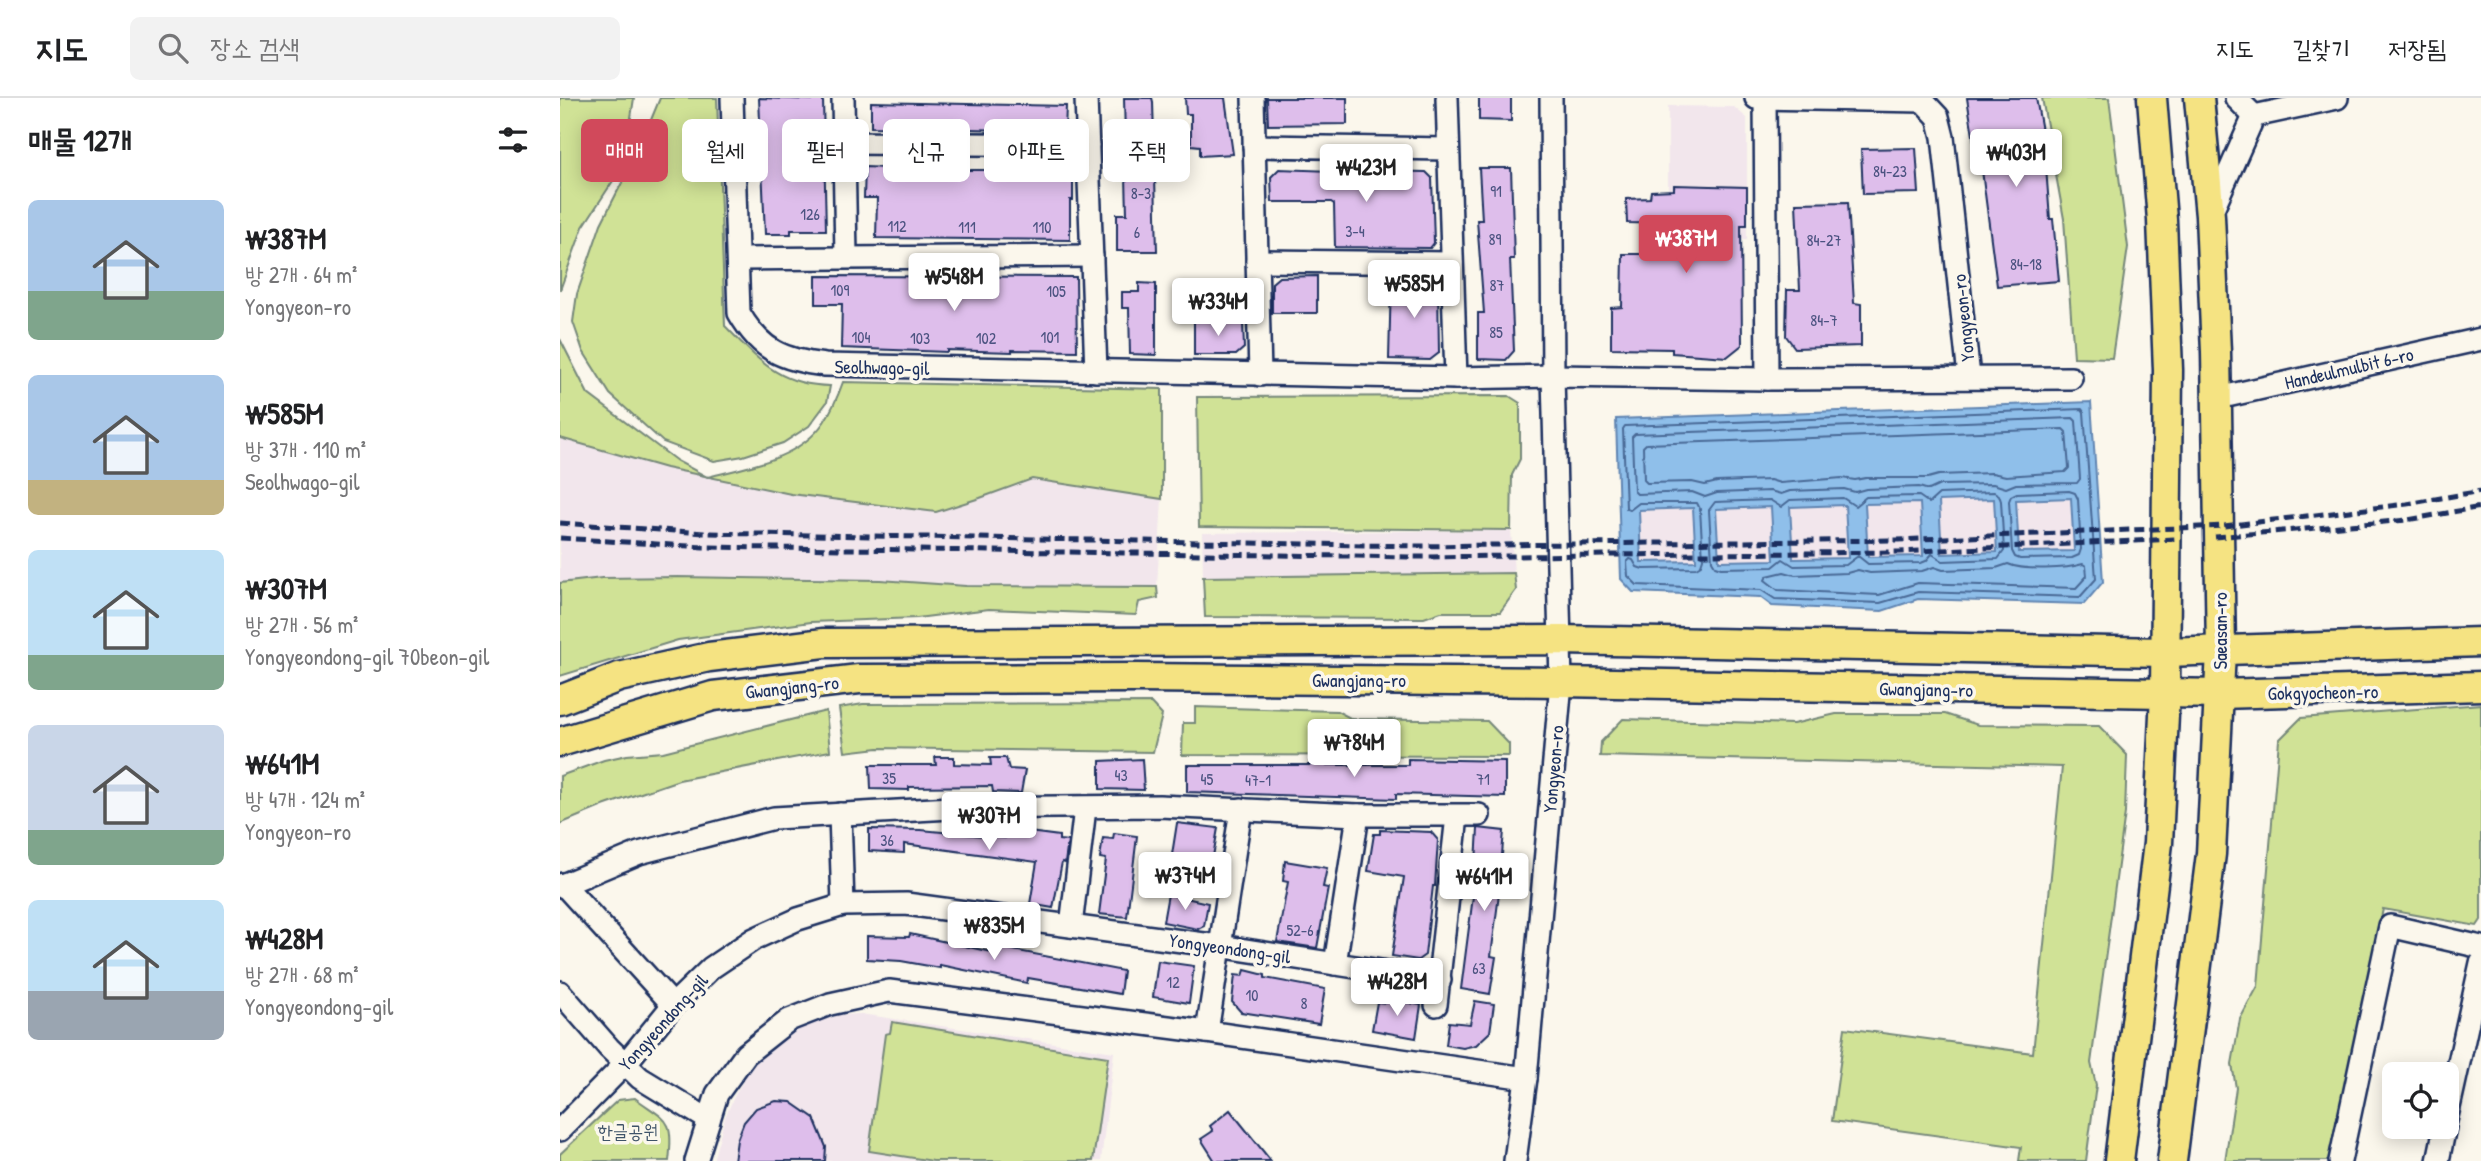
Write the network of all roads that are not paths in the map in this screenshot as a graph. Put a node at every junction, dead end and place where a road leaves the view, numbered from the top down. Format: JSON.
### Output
{"nodes":[{"id":1,"x":732,"y":98,"type":"edge"},
{"id":2,"x":843,"y":98,"type":"edge"},
{"id":3,"x":1086,"y":98,"type":"edge"},
{"id":4,"x":1253,"y":98,"type":"edge"},
{"id":5,"x":1447,"y":98,"type":"edge"},
{"id":6,"x":1551,"y":98,"type":"edge"},
{"id":7,"x":1756,"y":98,"type":"edge"},
{"id":8,"x":1765,"y":98,"type":"edge"},
{"id":9,"x":2152,"y":98,"type":"edge"},
{"id":10,"x":2199,"y":98,"type":"edge"},
{"id":11,"x":2236,"y":98,"type":"edge"},
{"id":12,"x":2337,"y":98,"type":"edge"},
{"id":13,"x":2254,"y":116,"type":"junction"},
{"id":14,"x":844,"y":119,"type":"edge"},
{"id":15,"x":1087,"y":119,"type":"edge"},
{"id":16,"x":869,"y":143,"type":"edge"},
{"id":17,"x":984,"y":144,"type":"edge"},
{"id":18,"x":1254,"y":146,"type":"junction"},
{"id":19,"x":1448,"y":149,"type":"junction"},
{"id":20,"x":1089,"y":173,"type":"edge"},
{"id":21,"x":845,"y":182,"type":"edge"},
{"id":22,"x":2210,"y":216,"type":"junction"},
{"id":23,"x":846,"y":256,"type":"junction"},
{"id":24,"x":1092,"y":256,"type":"junction"},
{"id":25,"x":738,"y":258,"type":"junction"},
{"id":26,"x":1257,"y":261,"type":"junction"},
{"id":27,"x":1452,"y":263,"type":"junction"},
{"id":28,"x":2481,"y":338,"type":"edge"},
{"id":29,"x":1096,"y":371,"type":"junction"},
{"id":30,"x":1260,"y":375,"type":"junction"},
{"id":31,"x":1553,"y":376,"type":"junction"},
{"id":32,"x":1969,"y":377,"type":"junction"},
{"id":33,"x":1456,"y":378,"type":"junction"},
{"id":34,"x":2071,"y":378,"type":"dead end"},
{"id":35,"x":1767,"y":379,"type":"junction"},
{"id":36,"x":2218,"y":398,"type":"junction"},
{"id":37,"x":1561,"y":640,"type":"junction"},
{"id":38,"x":2481,"y":642,"type":"edge"},
{"id":39,"x":2165,"y":652,"type":"junction"},
{"id":40,"x":2221,"y":652,"type":"junction"},
{"id":41,"x":1561,"y":682,"type":"junction"},
{"id":42,"x":2481,"y":686,"type":"edge"},
{"id":43,"x":2165,"y":693,"type":"junction"},
{"id":44,"x":2220,"y":694,"type":"junction"},
{"id":45,"x":560,"y":699,"type":"edge"},
{"id":46,"x":560,"y":742,"type":"edge"},
{"id":47,"x":1085,"y":808,"type":"junction"},
{"id":48,"x":1241,"y":809,"type":"junction"},
{"id":49,"x":840,"y":814,"type":"junction"},
{"id":50,"x":1479,"y":815,"type":"dead end"},
{"id":51,"x":1358,"y":816,"type":"junction"},
{"id":52,"x":1457,"y":816,"type":"junction"},
{"id":53,"x":561,"y":885,"type":"edge"},
{"id":54,"x":843,"y":905,"type":"junction"},
{"id":55,"x":1071,"y":926,"type":"junction"},
{"id":56,"x":1219,"y":946,"type":"junction"},
{"id":57,"x":2481,"y":947,"type":"edge"},
{"id":58,"x":2481,"y":963,"type":"edge"},
{"id":59,"x":1335,"y":964,"type":"junction"},
{"id":60,"x":1440,"y":980,"type":"junction"},
{"id":61,"x":560,"y":992,"type":"edge"},
{"id":62,"x":673,"y":1005,"type":"junction"},
{"id":63,"x":1436,"y":1005,"type":"dead end"},
{"id":64,"x":1207,"y":1032,"type":"junction"},
{"id":65,"x":2459,"y":1062,"type":"edge"},
{"id":66,"x":625,"y":1064,"type":"junction"},
{"id":67,"x":1526,"y":1078,"type":"junction"},
{"id":68,"x":709,"y":1120,"type":"junction"},
{"id":69,"x":562,"y":1122,"type":"edge"},
{"id":70,"x":2443,"y":1139,"type":"edge"},
{"id":71,"x":696,"y":1161,"type":"edge"},
{"id":72,"x":1515,"y":1161,"type":"edge"},
{"id":73,"x":2119,"y":1161,"type":"edge"},
{"id":74,"x":2172,"y":1161,"type":"edge"},
{"id":75,"x":2340,"y":1161,"type":"edge"},
{"id":76,"x":2438,"y":1161,"type":"edge"}],
"edges":[{"from":1,"to":25,"type":"street","name":"Seolhwago-gil"},
{"from":2,"to":14,"type":"street"},
{"from":3,"to":15,"type":"street"},
{"from":4,"to":18,"type":"street"},
{"from":5,"to":19,"type":"street"},
{"from":6,"to":31,"type":"street","name":"Yongyeon-ro"},
{"from":7,"to":8,"type":"street","name":"Yongyeon-ro"},
{"from":8,"to":32,"type":"street","name":"Yongyeon-ro"},
{"from":8,"to":35,"type":"street"},
{"from":9,"to":39,"type":"main road"},
{"from":10,"to":22,"type":"main road","name":"Saeasan-ro"},
{"from":11,"to":13,"type":"street"},
{"from":12,"to":13,"type":"street"},
{"from":13,"to":22,"type":"street"},
{"from":16,"to":17,"type":"street"},
{"from":18,"to":19,"type":"street"},
{"from":18,"to":26,"type":"street"},
{"from":19,"to":27,"type":"street"},
{"from":20,"to":24,"type":"street"},
{"from":21,"to":23,"type":"street"},
{"from":22,"to":36,"type":"main road","name":"Saeasan-ro"},
{"from":23,"to":24,"type":"street"},
{"from":23,"to":25,"type":"street"},
{"from":24,"to":29,"type":"street"},
{"from":25,"to":29,"type":"street","name":"Seolhwago-gil"},
{"from":26,"to":27,"type":"street"},
{"from":26,"to":30,"type":"street"},
{"from":27,"to":33,"type":"street"},
{"from":28,"to":36,"type":"street","name":"Handeulmulbit 6-ro"},
{"from":29,"to":30,"type":"street","name":"Seolhwago-gil"},
{"from":30,"to":33,"type":"street","name":"Seolhwago-gil"},
{"from":31,"to":33,"type":"street","name":"Seolhwago-gil"},
{"from":31,"to":35,"type":"street","name":"Yongyeon-ro"},
{"from":31,"to":37,"type":"street","name":"Yongyeon-ro"},
{"from":32,"to":34,"type":"street"},
{"from":32,"to":35,"type":"street","name":"Yongyeon-ro"},
{"from":36,"to":40,"type":"main road","name":"Saeasan-ro"},
{"from":37,"to":39,"type":"main road","name":"Gwangjang-ro"},
{"from":37,"to":41,"type":"street","name":"Yongyeon-ro"},
{"from":37,"to":45,"type":"main road","name":"Gwangjang-ro"},
{"from":38,"to":40,"type":"main road"},
{"from":39,"to":40,"type":"main road"},
{"from":39,"to":43,"type":"main road"},
{"from":40,"to":44,"type":"main road","name":"Saeasan-ro"},
{"from":41,"to":43,"type":"main road","name":"Gwangjang-ro"},
{"from":41,"to":46,"type":"main road","name":"Gwangjang-ro"},
{"from":41,"to":67,"type":"street","name":"Yongyeon-ro"},
{"from":42,"to":44,"type":"main road","name":"Gokgyocheon-ro"},
{"from":43,"to":44,"type":"main road","name":"Gokgyocheon-ro"},
{"from":43,"to":73,"type":"main road"},
{"from":44,"to":74,"type":"main road","name":"Saeasan-ro"},
{"from":47,"to":48,"type":"street"},
{"from":47,"to":49,"type":"street"},
{"from":47,"to":55,"type":"street"},
{"from":48,"to":51,"type":"street"},
{"from":48,"to":56,"type":"street"},
{"from":49,"to":53,"type":"street"},
{"from":49,"to":54,"type":"street"},
{"from":50,"to":52,"type":"street"},
{"from":51,"to":52,"type":"street"},
{"from":51,"to":59,"type":"street"},
{"from":52,"to":60,"type":"street"},
{"from":53,"to":62,"type":"street"},
{"from":54,"to":55,"type":"street","name":"Yongyeondong-gil"},
{"from":54,"to":62,"type":"street","name":"Yongyeondong-gil"},
{"from":55,"to":56,"type":"street","name":"Yongyeondong-gil"},
{"from":56,"to":59,"type":"street","name":"Yongyeondong-gil"},
{"from":56,"to":64,"type":"street"},
{"from":57,"to":75,"type":"street"},
{"from":58,"to":65,"type":"street"},
{"from":59,"to":60,"type":"street","name":"Yongyeondong-gil"},
{"from":60,"to":63,"type":"street"},
{"from":61,"to":66,"type":"street"},
{"from":62,"to":66,"type":"street","name":"Yongyeondong-gil"},
{"from":64,"to":67,"type":"street"},
{"from":64,"to":68,"type":"street"},
{"from":66,"to":68,"type":"street"},
{"from":66,"to":69,"type":"street","name":"Yongyeondong-gil"},
{"from":67,"to":72,"type":"street","name":"Yongyeon-ro"},
{"from":68,"to":71,"type":"street"},
{"from":70,"to":76,"type":"street"}]}
